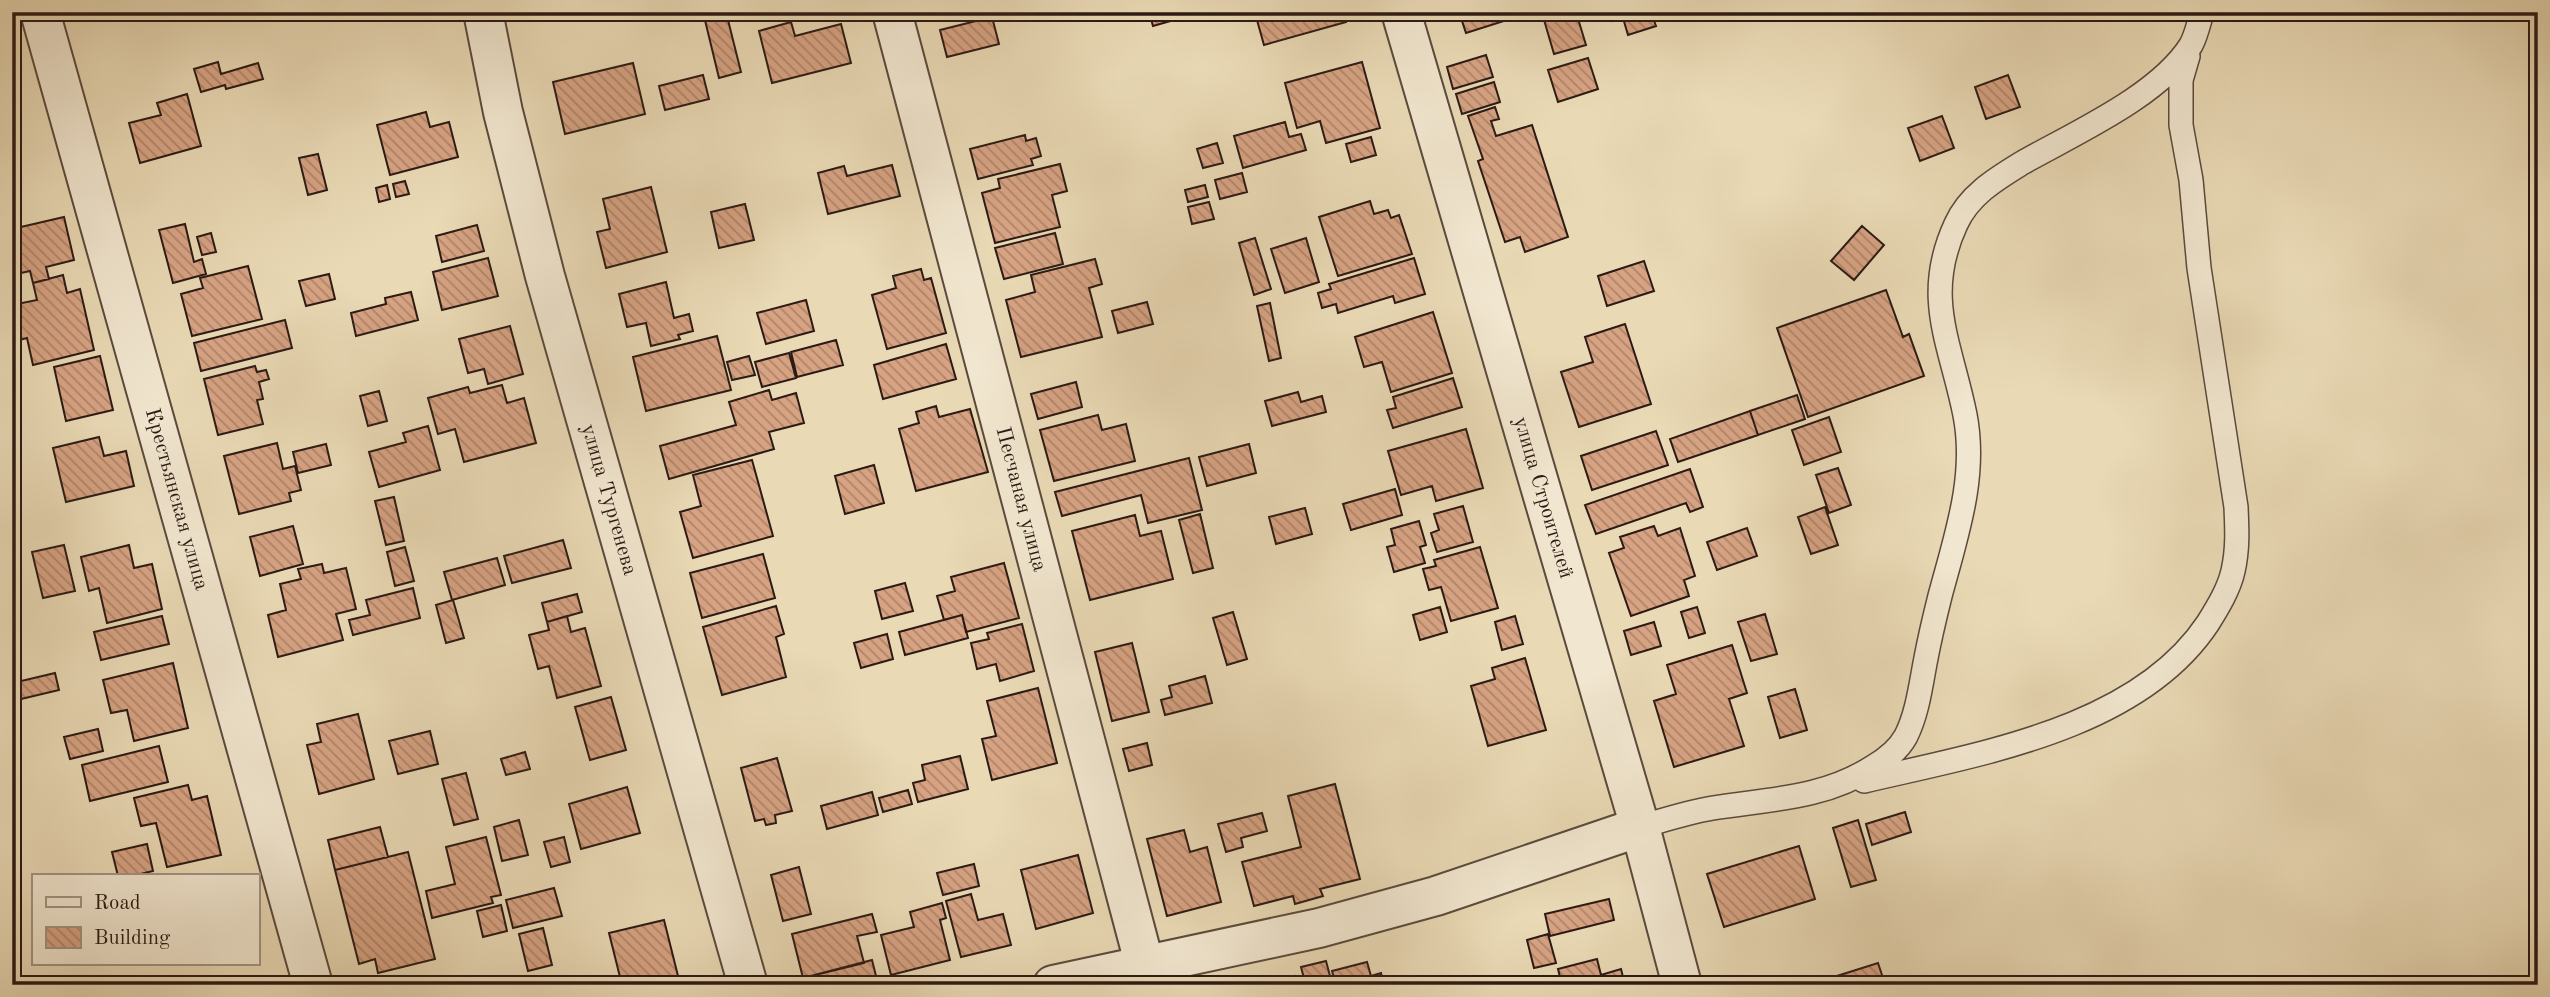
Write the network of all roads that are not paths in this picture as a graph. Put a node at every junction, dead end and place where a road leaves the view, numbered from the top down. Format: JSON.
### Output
{"nodes":[{"id":1,"x":40,"y":12,"type":"edge"},
{"id":2,"x":483,"y":12,"type":"edge"},
{"id":3,"x":892,"y":12,"type":"edge"},
{"id":4,"x":1401,"y":12,"type":"edge"},
{"id":5,"x":2202,"y":12,"type":"edge"},
{"id":6,"x":2192,"y":43,"type":"junction"},
{"id":7,"x":1832,"y":788,"type":"junction"},
{"id":8,"x":1640,"y":827,"type":"junction"},
{"id":9,"x":1147,"y":975,"type":"edge"},
{"id":10,"x":313,"y":985,"type":"edge"},
{"id":11,"x":748,"y":985,"type":"edge"},
{"id":12,"x":1053,"y":985,"type":"edge"},
{"id":13,"x":1682,"y":985,"type":"edge"}],
"edges":[{"from":1,"to":10,"type":"street","name":"Крестьянская улица"},
{"from":2,"to":11,"type":"street","name":"улица Тургенева"},
{"from":3,"to":9,"type":"street","name":"Песчаная улица"},
{"from":4,"to":8,"type":"street","name":"улица Строителей"},
{"from":5,"to":6,"type":"lane"},
{"from":6,"to":7,"type":"lane"},
{"from":6,"to":7,"type":"lane"},
{"from":7,"to":8,"type":"lane"},
{"from":8,"to":9,"type":"street"},
{"from":8,"to":13,"type":"street","name":"улица Строителей"},
{"from":9,"to":12,"type":"street"}]}
